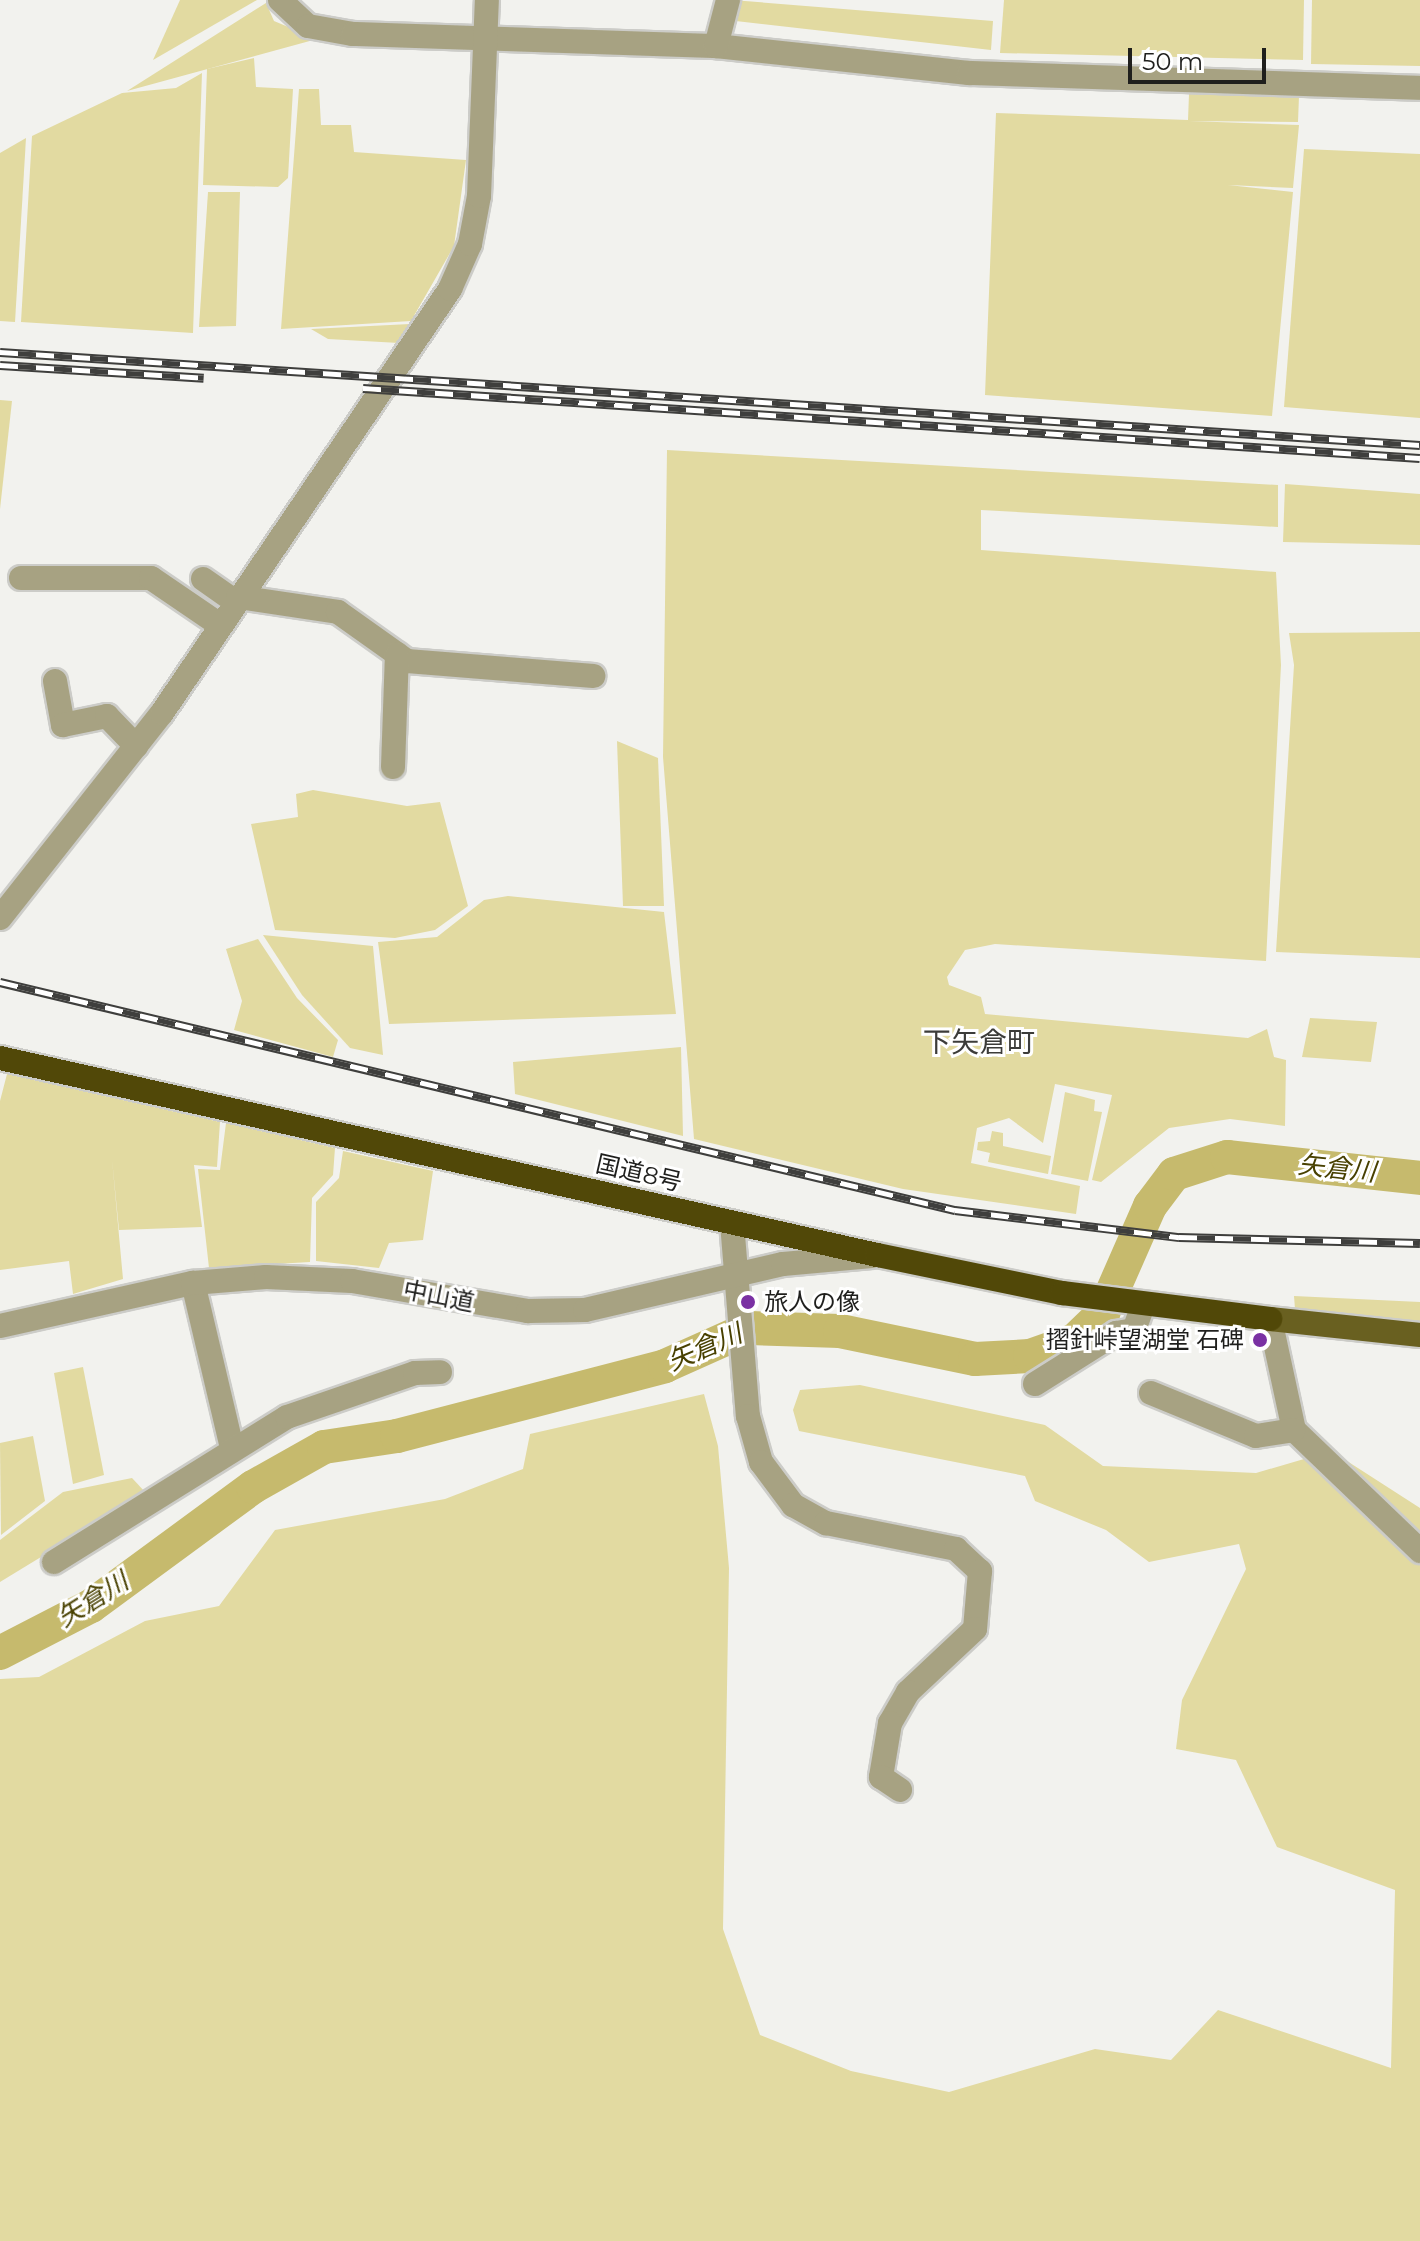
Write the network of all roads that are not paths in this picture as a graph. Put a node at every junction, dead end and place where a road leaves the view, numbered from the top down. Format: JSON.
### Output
{"nodes":[{"id":1,"x":280,"y":0,"type":"edge"},
{"id":2,"x":487,"y":0,"type":"edge"},
{"id":3,"x":728,"y":0,"type":"edge"},
{"id":4,"x":486,"y":36,"type":"junction"},
{"id":5,"x":716,"y":46,"type":"junction"},
{"id":6,"x":1420,"y":88,"type":"edge"},
{"id":7,"x":21,"y":578,"type":"dead end"},
{"id":8,"x":203,"y":579,"type":"dead end"},
{"id":9,"x":237,"y":599,"type":"junction"},
{"id":10,"x":220,"y":625,"type":"junction"},
{"id":11,"x":397,"y":654,"type":"junction"},
{"id":12,"x":593,"y":676,"type":"dead end"},
{"id":13,"x":55,"y":681,"type":"dead end"},
{"id":14,"x":136,"y":746,"type":"junction"},
{"id":15,"x":393,"y":767,"type":"dead end"},
{"id":16,"x":0,"y":918,"type":"edge"},
{"id":17,"x":0,"y":1058,"type":"edge"},
{"id":18,"x":732,"y":1223,"type":"junction"},
{"id":19,"x":800,"y":1238,"type":"junction"},
{"id":20,"x":877,"y":1255,"type":"junction"},
{"id":21,"x":783,"y":1264,"type":"junction"},
{"id":22,"x":741,"y":1272,"type":"junction"},
{"id":23,"x":193,"y":1283,"type":"junction"},
{"id":24,"x":1140,"y":1304,"type":"junction"},
{"id":25,"x":1270,"y":1319,"type":"junction"},
{"id":26,"x":0,"y":1326,"type":"edge"},
{"id":27,"x":1420,"y":1335,"type":"edge"},
{"id":28,"x":440,"y":1372,"type":"dead end"},
{"id":29,"x":1035,"y":1384,"type":"dead end"},
{"id":30,"x":1151,"y":1393,"type":"dead end"},
{"id":31,"x":1294,"y":1430,"type":"junction"},
{"id":32,"x":232,"y":1448,"type":"junction"},
{"id":33,"x":1420,"y":1551,"type":"edge"},
{"id":34,"x":54,"y":1562,"type":"dead end"},
{"id":35,"x":900,"y":1790,"type":"dead end"}],
"edges":[{"from":1,"to":4,"type":"street"},
{"from":2,"to":4,"type":"street"},
{"from":3,"to":5,"type":"street"},
{"from":4,"to":5,"type":"street"},
{"from":4,"to":9,"type":"street"},
{"from":5,"to":6,"type":"street"},
{"from":7,"to":10,"type":"street"},
{"from":8,"to":9,"type":"street"},
{"from":9,"to":10,"type":"street"},
{"from":9,"to":11,"type":"street"},
{"from":10,"to":14,"type":"street"},
{"from":11,"to":12,"type":"street"},
{"from":11,"to":15,"type":"street"},
{"from":13,"to":14,"type":"street"},
{"from":14,"to":16,"type":"street"},
{"from":17,"to":18,"type":"highway","name":"国道8号"},
{"from":18,"to":19,"type":"highway","name":"国道8号"},
{"from":18,"to":22,"type":"street"},
{"from":19,"to":20,"type":"highway","name":"国道8号"},
{"from":19,"to":21,"type":"street"},
{"from":20,"to":21,"type":"street","name":"中山道"},
{"from":20,"to":24,"type":"highway","name":"国道8号"},
{"from":21,"to":22,"type":"street","name":"中山道"},
{"from":22,"to":23,"type":"street","name":"中山道"},
{"from":22,"to":35,"type":"street"},
{"from":23,"to":26,"type":"street","name":"中山道"},
{"from":23,"to":32,"type":"street"},
{"from":24,"to":25,"type":"highway","name":"国道8号"},
{"from":24,"to":29,"type":"street"},
{"from":25,"to":27,"type":"main road"},
{"from":25,"to":31,"type":"street"},
{"from":28,"to":32,"type":"street"},
{"from":30,"to":31,"type":"street"},
{"from":31,"to":33,"type":"street"},
{"from":32,"to":34,"type":"street"}]}
